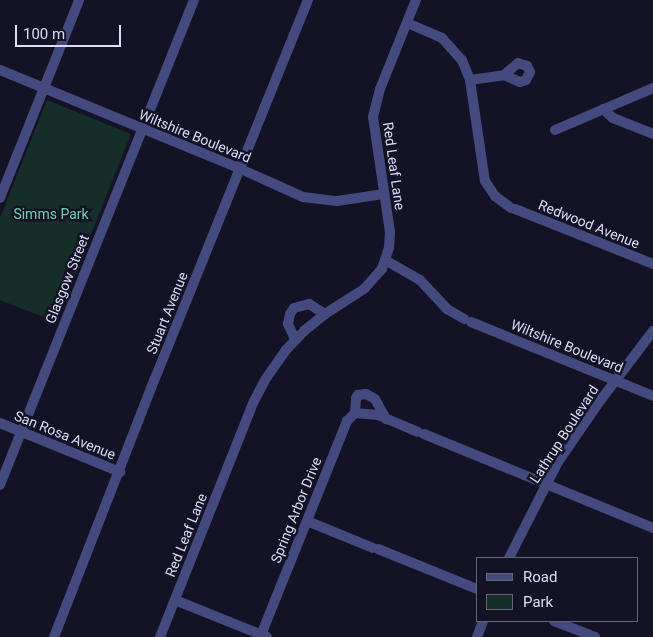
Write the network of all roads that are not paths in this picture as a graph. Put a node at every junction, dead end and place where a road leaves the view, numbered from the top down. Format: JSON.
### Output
{"nodes":[{"id":1,"x":79,"y":0,"type":"edge"},
{"id":2,"x":194,"y":0,"type":"edge"},
{"id":3,"x":308,"y":0,"type":"edge"},
{"id":4,"x":416,"y":0,"type":"edge"},
{"id":5,"x":407,"y":23,"type":"junction"},
{"id":6,"x":0,"y":70,"type":"edge"},
{"id":7,"x":504,"y":75,"type":"dead end"},
{"id":8,"x":470,"y":80,"type":"junction"},
{"id":9,"x":44,"y":88,"type":"junction"},
{"id":10,"x":653,"y":88,"type":"edge"},
{"id":11,"x":603,"y":110,"type":"junction"},
{"id":12,"x":142,"y":128,"type":"junction"},
{"id":13,"x":555,"y":130,"type":"dead end"},
{"id":14,"x":653,"y":134,"type":"edge"},
{"id":15,"x":241,"y":170,"type":"junction"},
{"id":16,"x":384,"y":194,"type":"junction"},
{"id":17,"x":0,"y":198,"type":"edge"},
{"id":18,"x":385,"y":260,"type":"junction"},
{"id":19,"x":653,"y":264,"type":"edge"},
{"id":20,"x":325,"y":314,"type":"junction"},
{"id":21,"x":653,"y":332,"type":"edge"},
{"id":22,"x":295,"y":339,"type":"junction"},
{"id":23,"x":615,"y":380,"type":"junction"},
{"id":24,"x":653,"y":396,"type":"edge"},
{"id":25,"x":355,"y":413,"type":"junction"},
{"id":26,"x":386,"y":419,"type":"junction"},
{"id":27,"x":0,"y":423,"type":"edge"},
{"id":28,"x":21,"y":432,"type":"junction"},
{"id":29,"x":120,"y":472,"type":"junction"},
{"id":30,"x":0,"y":485,"type":"edge"},
{"id":31,"x":546,"y":485,"type":"junction"},
{"id":32,"x":307,"y":521,"type":"junction"},
{"id":33,"x":653,"y":528,"type":"edge"},
{"id":34,"x":510,"y":557,"type":"edge"},
{"id":35,"x":476,"y":589,"type":"edge"},
{"id":36,"x":175,"y":600,"type":"junction"},
{"id":37,"x":483,"y":622,"type":"edge"},
{"id":38,"x":557,"y":622,"type":"edge"},
{"id":39,"x":264,"y":636,"type":"edge"},
{"id":40,"x":54,"y":637,"type":"edge"},
{"id":41,"x":160,"y":637,"type":"edge"},
{"id":42,"x":477,"y":637,"type":"edge"},
{"id":43,"x":595,"y":637,"type":"edge"}],
"edges":[{"from":1,"to":9,"type":"street"},
{"from":2,"to":12,"type":"street","name":"Glasgow Street"},
{"from":3,"to":15,"type":"street","name":"Stuart Avenue"},
{"from":4,"to":5,"type":"street","name":"Red Leaf Lane"},
{"from":5,"to":8,"type":"street","name":"Redwood Avenue"},
{"from":5,"to":16,"type":"street","name":"Red Leaf Lane"},
{"from":6,"to":9,"type":"street","name":"Wiltshire Boulevard"},
{"from":7,"to":8,"type":"street"},
{"from":8,"to":19,"type":"street","name":"Redwood Avenue"},
{"from":9,"to":12,"type":"street","name":"Wiltshire Boulevard"},
{"from":9,"to":17,"type":"street"},
{"from":10,"to":11,"type":"street"},
{"from":11,"to":13,"type":"street"},
{"from":11,"to":14,"type":"street"},
{"from":12,"to":15,"type":"street","name":"Wiltshire Boulevard"},
{"from":12,"to":28,"type":"street","name":"Glasgow Street"},
{"from":15,"to":16,"type":"street","name":"Wiltshire Boulevard"},
{"from":15,"to":29,"type":"street","name":"Stuart Avenue"},
{"from":16,"to":18,"type":"street","name":"Red Leaf Lane"},
{"from":18,"to":20,"type":"street","name":"Red Leaf Lane"},
{"from":18,"to":23,"type":"street","name":"Wiltshire Boulevard"},
{"from":20,"to":22,"type":"street","name":"Red Leaf Lane"},
{"from":20,"to":22,"type":"street"},
{"from":21,"to":23,"type":"street","name":"Lathrup Boulevard"},
{"from":22,"to":36,"type":"street","name":"Red Leaf Lane"},
{"from":23,"to":24,"type":"street","name":"Wiltshire Boulevard"},
{"from":23,"to":31,"type":"street","name":"Lathrup Boulevard"},
{"from":25,"to":26,"type":"street"},
{"from":25,"to":26,"type":"street","name":"Spring Arbor Drive"},
{"from":25,"to":32,"type":"street","name":"Spring Arbor Drive"},
{"from":26,"to":31,"type":"street"},
{"from":27,"to":28,"type":"street","name":"San Rosa Avenue"},
{"from":28,"to":29,"type":"street","name":"San Rosa Avenue"},
{"from":28,"to":30,"type":"street","name":"Glasgow Street"},
{"from":29,"to":40,"type":"street","name":"Stuart Avenue"},
{"from":31,"to":33,"type":"street"},
{"from":31,"to":34,"type":"street","name":"Lathrup Boulevard"},
{"from":32,"to":35,"type":"street"},
{"from":32,"to":39,"type":"street","name":"Spring Arbor Drive"},
{"from":36,"to":39,"type":"street"},
{"from":36,"to":41,"type":"street","name":"Red Leaf Lane"},
{"from":37,"to":42,"type":"street"},
{"from":38,"to":43,"type":"street"}]}
